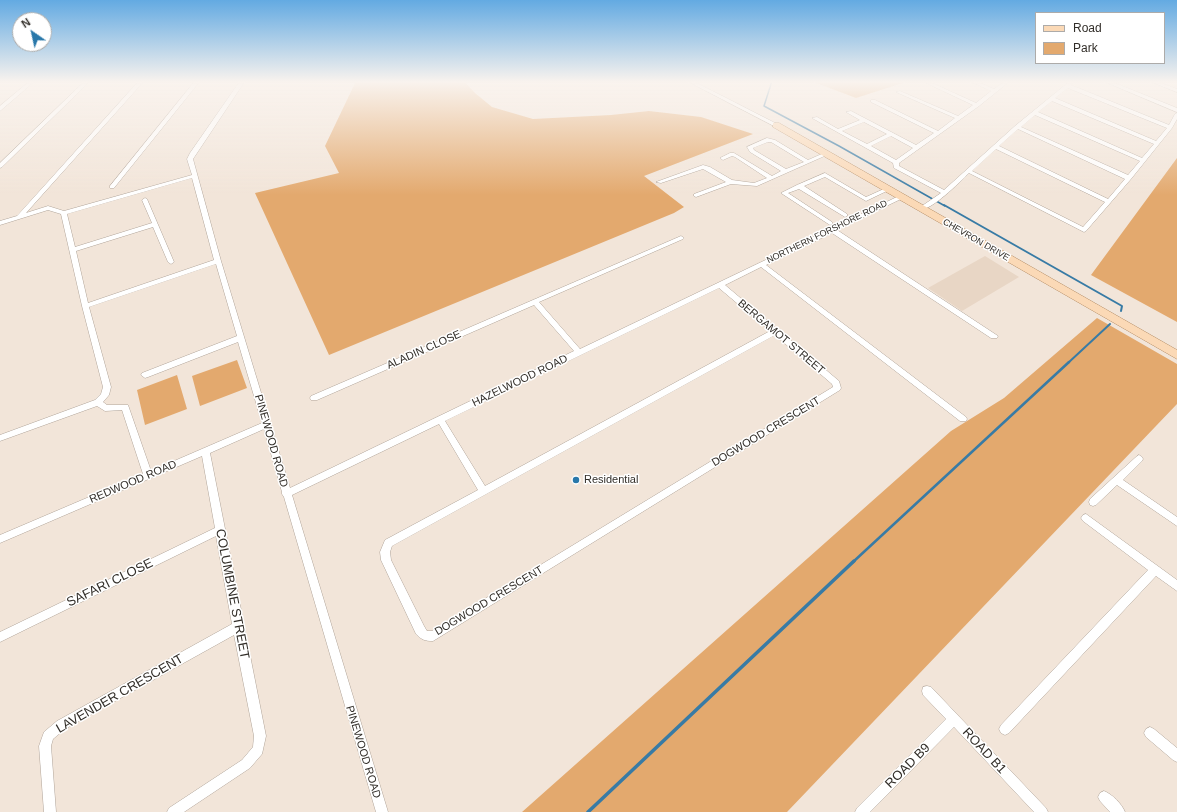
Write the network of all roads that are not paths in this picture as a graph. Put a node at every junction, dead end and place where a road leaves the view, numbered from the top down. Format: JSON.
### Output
{"nodes":[{"id":1,"x":49,"y":119,"type":"edge"},
{"id":2,"x":107,"y":119,"type":"edge"},
{"id":3,"x":167,"y":119,"type":"edge"},
{"id":4,"x":216,"y":119,"type":"edge"},
{"id":5,"x":764,"y":119,"type":"edge"},
{"id":6,"x":817,"y":119,"type":"edge"},
{"id":7,"x":909,"y":119,"type":"edge"},
{"id":8,"x":958,"y":119,"type":"edge"},
{"id":9,"x":1027,"y":119,"type":"edge"},
{"id":10,"x":1049,"y":119,"type":"edge"},
{"id":11,"x":1100,"y":119,"type":"edge"},
{"id":12,"x":1150,"y":119,"type":"edge"},
{"id":13,"x":1175,"y":119,"type":"edge"},
{"id":14,"x":864,"y":120,"type":"joint"},
{"id":15,"x":776,"y":125,"type":"joint"},
{"id":16,"x":1017,"y":127,"type":"junction"},
{"id":17,"x":1170,"y":127,"type":"junction"},
{"id":18,"x":838,"y":131,"type":"junction"},
{"id":19,"x":938,"y":133,"type":"junction"},
{"id":20,"x":891,"y":134,"type":"junction"},
{"id":21,"x":1156,"y":142,"type":"junction"},
{"id":22,"x":867,"y":146,"type":"junction"},
{"id":23,"x":996,"y":147,"type":"junction"},
{"id":24,"x":916,"y":148,"type":"junction"},
{"id":25,"x":826,"y":154,"type":"junction"},
{"id":26,"x":723,"y":158,"type":"dead end"},
{"id":27,"x":1143,"y":160,"type":"junction"},
{"id":28,"x":808,"y":162,"type":"junction"},
{"id":29,"x":896,"y":162,"type":"junction"},
{"id":30,"x":0,"y":166,"type":"edge"},
{"id":31,"x":969,"y":171,"type":"junction"},
{"id":32,"x":786,"y":172,"type":"junction"},
{"id":33,"x":195,"y":176,"type":"junction"},
{"id":34,"x":772,"y":178,"type":"junction"},
{"id":35,"x":1129,"y":178,"type":"junction"},
{"id":36,"x":659,"y":182,"type":"dead end"},
{"id":37,"x":730,"y":182,"type":"junction"},
{"id":38,"x":799,"y":186,"type":"junction"},
{"id":39,"x":112,"y":187,"type":"dead end"},
{"id":40,"x":888,"y":189,"type":"junction"},
{"id":41,"x":944,"y":192,"type":"junction"},
{"id":42,"x":696,"y":195,"type":"dead end"},
{"id":43,"x":901,"y":197,"type":"junction"},
{"id":44,"x":145,"y":200,"type":"dead end"},
{"id":45,"x":1108,"y":201,"type":"junction"},
{"id":46,"x":921,"y":209,"type":"junction"},
{"id":47,"x":64,"y":213,"type":"junction"},
{"id":48,"x":844,"y":215,"type":"dead end"},
{"id":49,"x":18,"y":217,"type":"junction"},
{"id":50,"x":0,"y":222,"type":"edge"},
{"id":51,"x":830,"y":222,"type":"dead end"},
{"id":52,"x":155,"y":224,"type":"junction"},
{"id":53,"x":832,"y":230,"type":"junction"},
{"id":54,"x":681,"y":238,"type":"dead end"},
{"id":55,"x":72,"y":250,"type":"junction"},
{"id":56,"x":218,"y":261,"type":"junction"},
{"id":57,"x":171,"y":262,"type":"dead end"},
{"id":58,"x":761,"y":264,"type":"junction"},
{"id":59,"x":753,"y":268,"type":"joint"},
{"id":60,"x":719,"y":284,"type":"junction"},
{"id":61,"x":535,"y":302,"type":"junction"},
{"id":62,"x":85,"y":306,"type":"junction"},
{"id":63,"x":775,"y":332,"type":"junction"},
{"id":64,"x":994,"y":336,"type":"dead end"},
{"id":65,"x":240,"y":338,"type":"junction"},
{"id":66,"x":578,"y":352,"type":"junction"},
{"id":67,"x":1177,"y":355,"type":"edge"},
{"id":68,"x":145,"y":376,"type":"dead end"},
{"id":69,"x":833,"y":391,"type":"joint"},
{"id":70,"x":314,"y":398,"type":"dead end"},
{"id":71,"x":98,"y":402,"type":"junction"},
{"id":72,"x":963,"y":419,"type":"dead end"},
{"id":73,"x":440,"y":420,"type":"junction"},
{"id":74,"x":266,"y":425,"type":"junction"},
{"id":75,"x":0,"y":438,"type":"edge"},
{"id":76,"x":205,"y":451,"type":"junction"},
{"id":77,"x":1139,"y":459,"type":"dead end"},
{"id":78,"x":148,"y":476,"type":"junction"},
{"id":79,"x":1116,"y":480,"type":"junction"},
{"id":80,"x":483,"y":490,"type":"junction"},
{"id":81,"x":286,"y":494,"type":"junction"},
{"id":82,"x":1093,"y":502,"type":"dead end"},
{"id":83,"x":1086,"y":518,"type":"dead end"},
{"id":84,"x":1177,"y":522,"type":"edge"},
{"id":85,"x":220,"y":530,"type":"junction"},
{"id":86,"x":0,"y":540,"type":"edge"},
{"id":87,"x":1155,"y":570,"type":"junction"},
{"id":88,"x":1177,"y":586,"type":"edge"},
{"id":89,"x":238,"y":627,"type":"junction"},
{"id":90,"x":0,"y":637,"type":"edge"},
{"id":91,"x":927,"y":690,"type":"dead end"},
{"id":92,"x":954,"y":719,"type":"junction"},
{"id":93,"x":1005,"y":729,"type":"dead end"},
{"id":94,"x":1150,"y":733,"type":"dead end"},
{"id":95,"x":1177,"y":756,"type":"edge"},
{"id":96,"x":1104,"y":797,"type":"dead end"},
{"id":97,"x":50,"y":812,"type":"edge"},
{"id":98,"x":173,"y":812,"type":"edge"},
{"id":99,"x":382,"y":812,"type":"edge"},
{"id":100,"x":861,"y":812,"type":"edge"},
{"id":101,"x":1042,"y":812,"type":"edge"},
{"id":102,"x":1119,"y":812,"type":"edge"}],
"edges":[{"from":1,"to":30,"type":"street"},
{"from":2,"to":49,"type":"street"},
{"from":3,"to":39,"type":"street"},
{"from":4,"to":33,"type":"street","name":"PINEWOOD ROAD"},
{"from":5,"to":15,"type":"street"},
{"from":6,"to":18,"type":"street"},
{"from":7,"to":19,"type":"street"},
{"from":8,"to":19,"type":"street"},
{"from":9,"to":16,"type":"street"},
{"from":10,"to":27,"type":"street"},
{"from":11,"to":21,"type":"street"},
{"from":12,"to":17,"type":"street"},
{"from":13,"to":17,"type":"street"},
{"from":14,"to":18,"type":"street"},
{"from":14,"to":20,"type":"street"},
{"from":15,"to":25,"type":"main road","name":"CHEVRON DRIVE"},
{"from":16,"to":23,"type":"street"},
{"from":16,"to":35,"type":"street"},
{"from":17,"to":21,"type":"street"},
{"from":18,"to":22,"type":"street"},
{"from":19,"to":24,"type":"street"},
{"from":20,"to":22,"type":"street"},
{"from":20,"to":24,"type":"street"},
{"from":21,"to":27,"type":"street"},
{"from":22,"to":29,"type":"street"},
{"from":23,"to":31,"type":"street"},
{"from":23,"to":45,"type":"street"},
{"from":24,"to":29,"type":"street"},
{"from":25,"to":28,"type":"street"},
{"from":25,"to":40,"type":"main road","name":"CHEVRON DRIVE"},
{"from":26,"to":34,"type":"street"},
{"from":27,"to":35,"type":"street"},
{"from":28,"to":32,"type":"street"},
{"from":28,"to":32,"type":"street"},
{"from":29,"to":41,"type":"street"},
{"from":31,"to":41,"type":"street"},
{"from":31,"to":45,"type":"street"},
{"from":32,"to":34,"type":"street"},
{"from":33,"to":47,"type":"street"},
{"from":33,"to":56,"type":"street","name":"PINEWOOD ROAD"},
{"from":34,"to":37,"type":"street"},
{"from":35,"to":45,"type":"street"},
{"from":36,"to":37,"type":"street"},
{"from":37,"to":42,"type":"street"},
{"from":38,"to":40,"type":"street"},
{"from":38,"to":48,"type":"street"},
{"from":38,"to":51,"type":"street"},
{"from":40,"to":43,"type":"main road","name":"CHEVRON DRIVE"},
{"from":41,"to":46,"type":"street"},
{"from":43,"to":46,"type":"main road","name":"CHEVRON DRIVE"},
{"from":43,"to":53,"type":"street","name":"NORTHERN FORSHORE ROAD"},
{"from":44,"to":52,"type":"street"},
{"from":46,"to":67,"type":"main road","name":"CHEVRON DRIVE"},
{"from":47,"to":49,"type":"street"},
{"from":47,"to":55,"type":"street"},
{"from":49,"to":50,"type":"street"},
{"from":52,"to":55,"type":"street"},
{"from":52,"to":57,"type":"street"},
{"from":53,"to":58,"type":"street","name":"NORTHERN FORSHORE ROAD"},
{"from":53,"to":64,"type":"street"},
{"from":54,"to":61,"type":"street","name":"ALADIN CLOSE"},
{"from":55,"to":62,"type":"street"},
{"from":56,"to":62,"type":"street"},
{"from":56,"to":65,"type":"street","name":"PINEWOOD ROAD"},
{"from":58,"to":59,"type":"street","name":"NORTHERN FORSHORE ROAD"},
{"from":58,"to":72,"type":"street"},
{"from":59,"to":60,"type":"street","name":"HAZELWOOD ROAD"},
{"from":60,"to":63,"type":"street","name":"BERGAMOT STREET"},
{"from":60,"to":66,"type":"street","name":"HAZELWOOD ROAD"},
{"from":61,"to":66,"type":"street"},
{"from":61,"to":70,"type":"street","name":"ALADIN CLOSE"},
{"from":62,"to":71,"type":"street"},
{"from":63,"to":69,"type":"street","name":"BERGAMOT STREET"},
{"from":63,"to":80,"type":"street","name":"DOGWOOD CRESCENT"},
{"from":65,"to":68,"type":"street"},
{"from":65,"to":74,"type":"street","name":"PINEWOOD ROAD"},
{"from":66,"to":73,"type":"street","name":"HAZELWOOD ROAD"},
{"from":69,"to":80,"type":"street","name":"DOGWOOD CRESCENT"},
{"from":71,"to":75,"type":"street"},
{"from":71,"to":78,"type":"street"},
{"from":73,"to":80,"type":"street"},
{"from":73,"to":81,"type":"street","name":"HAZELWOOD ROAD"},
{"from":74,"to":76,"type":"street","name":"REDWOOD ROAD"},
{"from":74,"to":81,"type":"street","name":"PINEWOOD ROAD"},
{"from":76,"to":78,"type":"street","name":"REDWOOD ROAD"},
{"from":76,"to":85,"type":"street","name":"COLUMBINE STREET"},
{"from":77,"to":79,"type":"street"},
{"from":78,"to":86,"type":"street","name":"REDWOOD ROAD"},
{"from":79,"to":82,"type":"street"},
{"from":79,"to":84,"type":"street"},
{"from":81,"to":99,"type":"street","name":"PINEWOOD ROAD"},
{"from":83,"to":87,"type":"street"},
{"from":85,"to":89,"type":"street","name":"COLUMBINE STREET"},
{"from":85,"to":90,"type":"street","name":"SAFARI CLOSE"},
{"from":87,"to":88,"type":"street"},
{"from":87,"to":93,"type":"street"},
{"from":89,"to":97,"type":"street","name":"LAVENDER CRESCENT"},
{"from":89,"to":98,"type":"street","name":"COLUMBINE STREET"},
{"from":91,"to":92,"type":"street","name":"ROAD B1"},
{"from":92,"to":100,"type":"street","name":"ROAD B9"},
{"from":92,"to":101,"type":"street","name":"ROAD B1"},
{"from":94,"to":95,"type":"street"},
{"from":96,"to":102,"type":"street"}]}
